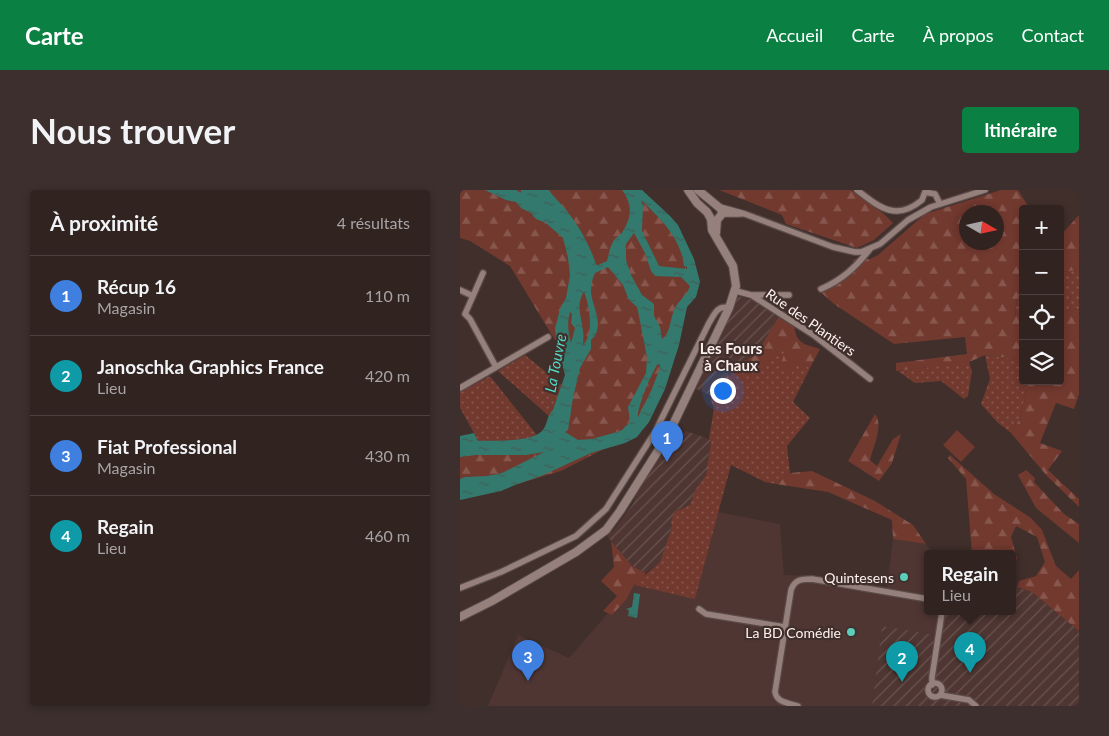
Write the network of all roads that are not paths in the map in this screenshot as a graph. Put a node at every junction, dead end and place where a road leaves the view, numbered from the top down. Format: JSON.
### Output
{"nodes":[{"id":1,"x":688,"y":190,"type":"edge"},
{"id":2,"x":698,"y":190,"type":"edge"},
{"id":3,"x":857,"y":190,"type":"edge"},
{"id":4,"x":986,"y":190,"type":"edge"},
{"id":5,"x":924,"y":191,"type":"edge"},
{"id":6,"x":866,"y":193,"type":"edge"},
{"id":7,"x":940,"y":204,"type":"junction"},
{"id":8,"x":716,"y":213,"type":"junction"},
{"id":9,"x":870,"y":249,"type":"junction"},
{"id":10,"x":483,"y":273,"type":"dead end"},
{"id":11,"x":821,"y":289,"type":"dead end"},
{"id":12,"x":460,"y":290,"type":"edge"},
{"id":13,"x":736,"y":291,"type":"junction"},
{"id":14,"x":750,"y":295,"type":"junction"},
{"id":15,"x":789,"y":295,"type":"dead end"},
{"id":16,"x":473,"y":296,"type":"junction"},
{"id":17,"x":729,"y":308,"type":"junction"},
{"id":18,"x":465,"y":314,"type":"junction"},
{"id":19,"x":460,"y":319,"type":"edge"},
{"id":20,"x":548,"y":337,"type":"dead end"},
{"id":21,"x":496,"y":368,"type":"junction"},
{"id":22,"x":870,"y":379,"type":"dead end"},
{"id":23,"x":460,"y":388,"type":"edge"},
{"id":24,"x":460,"y":588,"type":"edge"},
{"id":25,"x":924,"y":598,"type":"edge"},
{"id":26,"x":699,"y":609,"type":"dead end"},
{"id":27,"x":942,"y":615,"type":"edge"},
{"id":28,"x":460,"y":617,"type":"edge"},
{"id":29,"x":785,"y":627,"type":"junction"},
{"id":30,"x":932,"y":685,"type":"junction"},
{"id":31,"x":940,"y":695,"type":"junction"},
{"id":32,"x":798,"y":706,"type":"edge"},
{"id":33,"x":976,"y":706,"type":"edge"}],
"edges":[{"from":1,"to":8,"type":"street"},
{"from":2,"to":8,"type":"street"},
{"from":3,"to":6,"type":"street"},
{"from":4,"to":7,"type":"street"},
{"from":5,"to":6,"type":"street"},
{"from":5,"to":7,"type":"street"},
{"from":7,"to":9,"type":"street"},
{"from":8,"to":9,"type":"street"},
{"from":8,"to":13,"type":"street"},
{"from":9,"to":11,"type":"street"},
{"from":10,"to":16,"type":"street"},
{"from":12,"to":16,"type":"street"},
{"from":13,"to":14,"type":"street","name":"Rue des Plantiers"},
{"from":13,"to":17,"type":"street"},
{"from":14,"to":15,"type":"street"},
{"from":14,"to":22,"type":"street","name":"Rue des Plantiers"},
{"from":16,"to":18,"type":"street"},
{"from":17,"to":24,"type":"street"},
{"from":17,"to":28,"type":"street"},
{"from":18,"to":19,"type":"street"},
{"from":18,"to":21,"type":"street"},
{"from":20,"to":21,"type":"street"},
{"from":21,"to":23,"type":"street"},
{"from":25,"to":29,"type":"street"},
{"from":26,"to":29,"type":"street"},
{"from":27,"to":30,"type":"street"},
{"from":29,"to":32,"type":"street"},
{"from":30,"to":31,"type":"street"},
{"from":30,"to":31,"type":"street"},
{"from":31,"to":33,"type":"street"}]}
